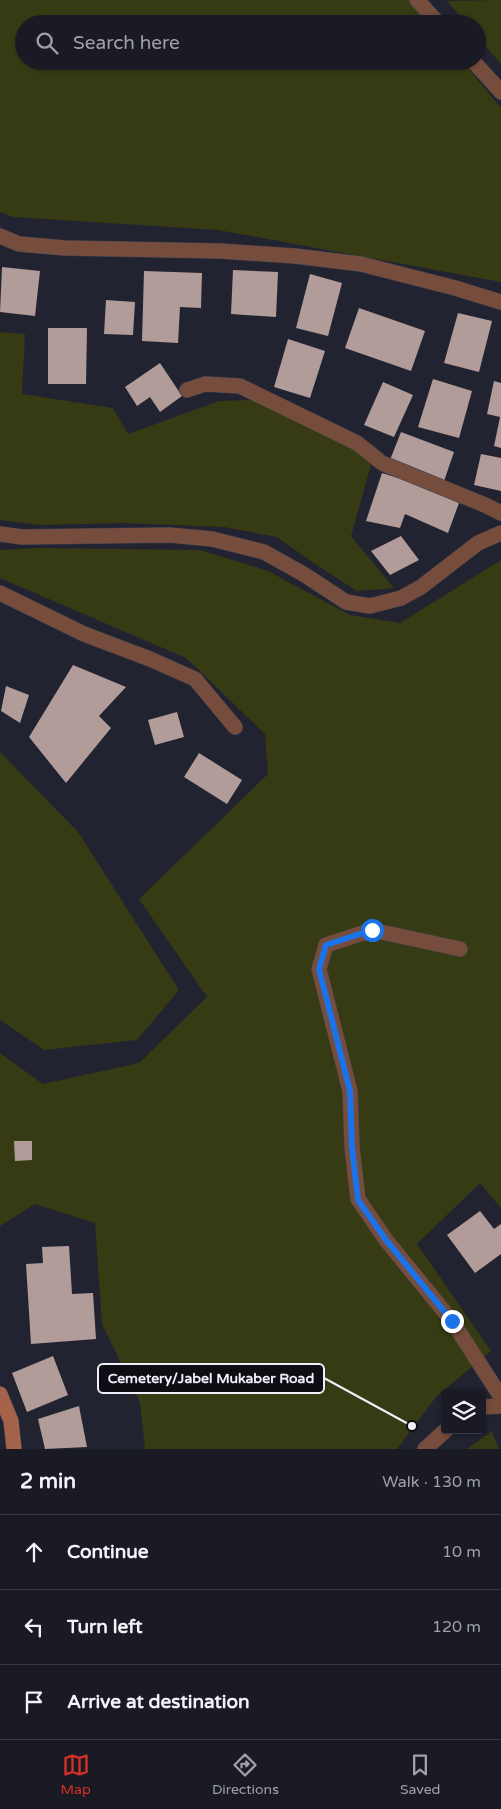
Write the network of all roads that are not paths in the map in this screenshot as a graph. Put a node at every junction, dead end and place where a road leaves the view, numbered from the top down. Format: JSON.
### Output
{"nodes":[{"id":1,"x":417,"y":0,"type":"edge"},
{"id":2,"x":431,"y":15,"type":"edge"},
{"id":3,"x":481,"y":70,"type":"edge"},
{"id":4,"x":501,"y":92,"type":"edge"},
{"id":5,"x":0,"y":236,"type":"edge"},
{"id":6,"x":501,"y":302,"type":"edge"},
{"id":7,"x":187,"y":390,"type":"dead end"},
{"id":8,"x":501,"y":513,"type":"edge"},
{"id":9,"x":501,"y":533,"type":"edge"},
{"id":10,"x":0,"y":534,"type":"edge"},
{"id":11,"x":0,"y":594,"type":"edge"},
{"id":12,"x":235,"y":727,"type":"dead end"},
{"id":13,"x":460,"y":949,"type":"dead end"},
{"id":14,"x":0,"y":1394,"type":"edge"},
{"id":15,"x":501,"y":1397,"type":"edge"},
{"id":16,"x":501,"y":1406,"type":"edge"},
{"id":17,"x":486,"y":1407,"type":"edge"},
{"id":18,"x":442,"y":1434,"type":"edge"},
{"id":19,"x":14,"y":1449,"type":"edge"},
{"id":20,"x":425,"y":1449,"type":"edge"}],
"edges":[{"from":1,"to":2,"type":"street"},
{"from":3,"to":4,"type":"street"},
{"from":5,"to":6,"type":"street"},
{"from":7,"to":8,"type":"street"},
{"from":9,"to":10,"type":"street"},
{"from":11,"to":12,"type":"street"},
{"from":13,"to":15,"type":"street"},
{"from":14,"to":19,"type":"street"},
{"from":16,"to":17,"type":"street"},
{"from":18,"to":20,"type":"street"}]}
